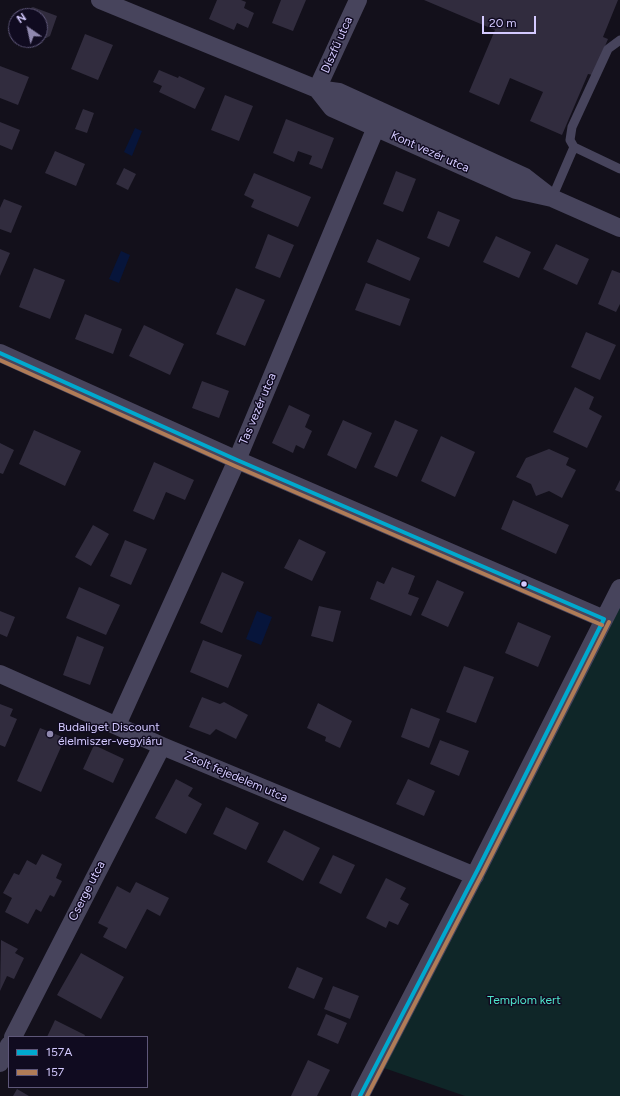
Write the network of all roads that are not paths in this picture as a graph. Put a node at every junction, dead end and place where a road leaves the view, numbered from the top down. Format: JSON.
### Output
{"nodes":[{"id":1,"x":100,"y":0,"type":"edge"},
{"id":2,"x":358,"y":0,"type":"edge"},
{"id":3,"x":620,"y":40,"type":"edge"},
{"id":4,"x":317,"y":89,"type":"junction"},
{"id":5,"x":379,"y":120,"type":"junction"},
{"id":6,"x":574,"y":147,"type":"junction"},
{"id":7,"x":620,"y":169,"type":"edge"},
{"id":8,"x":552,"y":198,"type":"junction"},
{"id":9,"x":620,"y":228,"type":"edge"},
{"id":10,"x":0,"y":353,"type":"edge"},
{"id":11,"x":237,"y":460,"type":"junction"},
{"id":12,"x":620,"y":588,"type":"edge"},
{"id":13,"x":604,"y":620,"type":"junction"},
{"id":14,"x":0,"y":674,"type":"edge"},
{"id":15,"x":117,"y":725,"type":"junction"},
{"id":16,"x":162,"y":746,"type":"junction"},
{"id":17,"x":475,"y":876,"type":"junction"},
{"id":18,"x":14,"y":1036,"type":"edge"},
{"id":19,"x":8,"y":1047,"type":"edge"},
{"id":20,"x":0,"y":1063,"type":"edge"},
{"id":21,"x":360,"y":1096,"type":"edge"}],
"edges":[{"from":1,"to":4,"type":"street","name":"Kont vezér utca"},
{"from":2,"to":4,"type":"street","name":"Díszfű utca"},
{"from":3,"to":6,"type":"lane"},
{"from":4,"to":5,"type":"street","name":"Kont vezér utca"},
{"from":5,"to":8,"type":"street","name":"Kont vezér utca"},
{"from":5,"to":11,"type":"street","name":"Tas vezér utca"},
{"from":6,"to":7,"type":"lane"},
{"from":6,"to":8,"type":"lane"},
{"from":8,"to":9,"type":"street","name":"Kont vezér utca"},
{"from":10,"to":11,"type":"street"},
{"from":11,"to":13,"type":"street"},
{"from":11,"to":15,"type":"street","name":"Tas vezér utca"},
{"from":12,"to":13,"type":"street"},
{"from":13,"to":17,"type":"street"},
{"from":14,"to":15,"type":"street","name":"Zsolt fejedelem utca"},
{"from":15,"to":16,"type":"street","name":"Zsolt fejedelem utca"},
{"from":16,"to":17,"type":"street","name":"Zsolt fejedelem utca"},
{"from":16,"to":18,"type":"street","name":"Cserge utca"},
{"from":17,"to":21,"type":"street"},
{"from":19,"to":20,"type":"street"}]}
